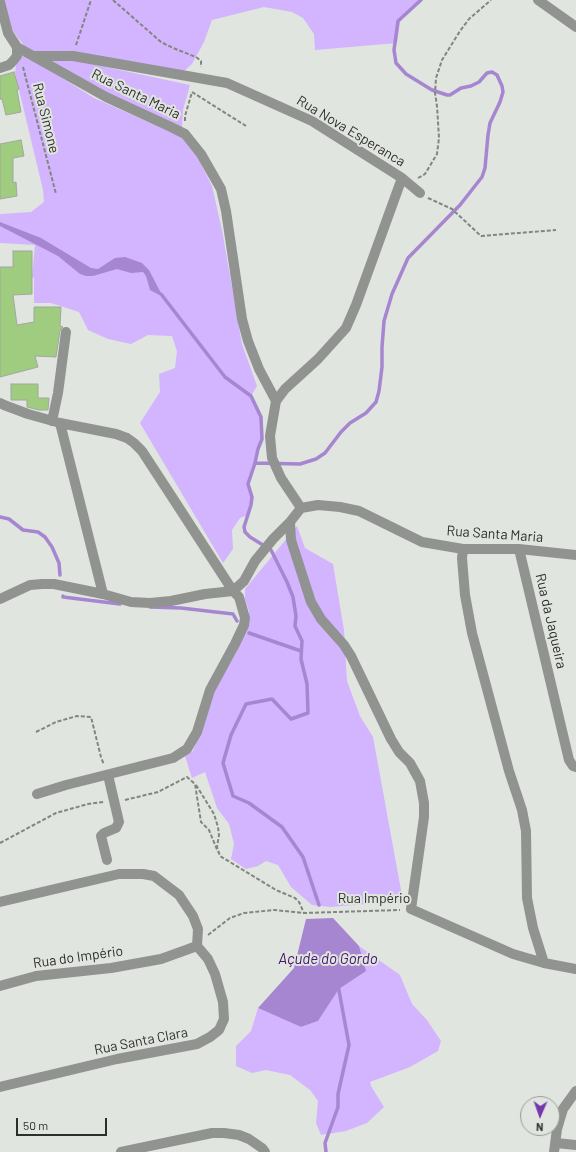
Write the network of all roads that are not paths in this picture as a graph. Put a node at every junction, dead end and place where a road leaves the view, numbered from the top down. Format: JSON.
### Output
{"nodes":[{"id":1,"x":538,"y":0,"type":"edge"},
{"id":2,"x":0,"y":2,"type":"edge"},
{"id":3,"x":576,"y":27,"type":"edge"},
{"id":4,"x":18,"y":47,"type":"junction"},
{"id":5,"x":34,"y":56,"type":"junction"},
{"id":6,"x":0,"y":68,"type":"edge"},
{"id":7,"x":406,"y":181,"type":"junction"},
{"id":8,"x":420,"y":193,"type":"road end"},
{"id":9,"x":66,"y":332,"type":"dead end"},
{"id":10,"x":276,"y":401,"type":"junction"},
{"id":11,"x":0,"y":402,"type":"edge"},
{"id":12,"x":56,"y":422,"type":"junction"},
{"id":13,"x":301,"y":508,"type":"junction"},
{"id":14,"x":290,"y":522,"type":"junction"},
{"id":15,"x":463,"y":549,"type":"junction"},
{"id":16,"x":519,"y":549,"type":"junction"},
{"id":17,"x":576,"y":555,"type":"edge"},
{"id":18,"x":232,"y":591,"type":"junction"},
{"id":19,"x":103,"y":594,"type":"junction"},
{"id":20,"x":0,"y":599,"type":"edge"},
{"id":21,"x":576,"y":767,"type":"edge"},
{"id":22,"x":108,"y":775,"type":"junction"},
{"id":23,"x":37,"y":794,"type":"dead end"},
{"id":24,"x":107,"y":860,"type":"dead end"},
{"id":25,"x":0,"y":902,"type":"edge"},
{"id":26,"x":197,"y":946,"type":"junction"},
{"id":27,"x":544,"y":962,"type":"junction"},
{"id":28,"x":576,"y":969,"type":"edge"},
{"id":29,"x":0,"y":986,"type":"edge"},
{"id":30,"x":0,"y":1087,"type":"edge"},
{"id":31,"x":576,"y":1091,"type":"edge"},
{"id":32,"x":576,"y":1145,"type":"edge"},
{"id":33,"x":555,"y":1148,"type":"edge"},
{"id":34,"x":121,"y":1152,"type":"edge"},
{"id":35,"x":265,"y":1152,"type":"edge"}],
"edges":[{"from":1,"to":3,"type":"street"},
{"from":2,"to":4,"type":"street"},
{"from":4,"to":5,"type":"street","name":"Rua Santa Maria"},
{"from":4,"to":6,"type":"street"},
{"from":5,"to":7,"type":"street","name":"Rua Nova Esperanca"},
{"from":5,"to":10,"type":"street","name":"Rua Santa Maria"},
{"from":7,"to":8,"type":"street","name":"Rua Nova Esperanca"},
{"from":7,"to":10,"type":"street"},
{"from":9,"to":12,"type":"street"},
{"from":10,"to":13,"type":"street"},
{"from":11,"to":12,"type":"street"},
{"from":12,"to":18,"type":"street"},
{"from":12,"to":19,"type":"street"},
{"from":13,"to":14,"type":"street"},
{"from":13,"to":15,"type":"street","name":"Rua Santa Maria"},
{"from":14,"to":18,"type":"street"},
{"from":14,"to":27,"type":"street","name":"Rua Império"},
{"from":15,"to":16,"type":"street","name":"Rua Santa Maria"},
{"from":15,"to":27,"type":"street"},
{"from":16,"to":17,"type":"street","name":"Rua Santa Maria"},
{"from":16,"to":21,"type":"street","name":"Rua da Jaqueira"},
{"from":18,"to":19,"type":"street"},
{"from":18,"to":22,"type":"street"},
{"from":19,"to":20,"type":"street"},
{"from":22,"to":23,"type":"street"},
{"from":22,"to":24,"type":"street"},
{"from":25,"to":26,"type":"street"},
{"from":26,"to":29,"type":"street","name":"Rua do Império"},
{"from":26,"to":30,"type":"street","name":"Rua Santa Clara"},
{"from":27,"to":28,"type":"street","name":"Rua Império"},
{"from":31,"to":33,"type":"street"},
{"from":32,"to":33,"type":"street"},
{"from":34,"to":35,"type":"street"}]}
